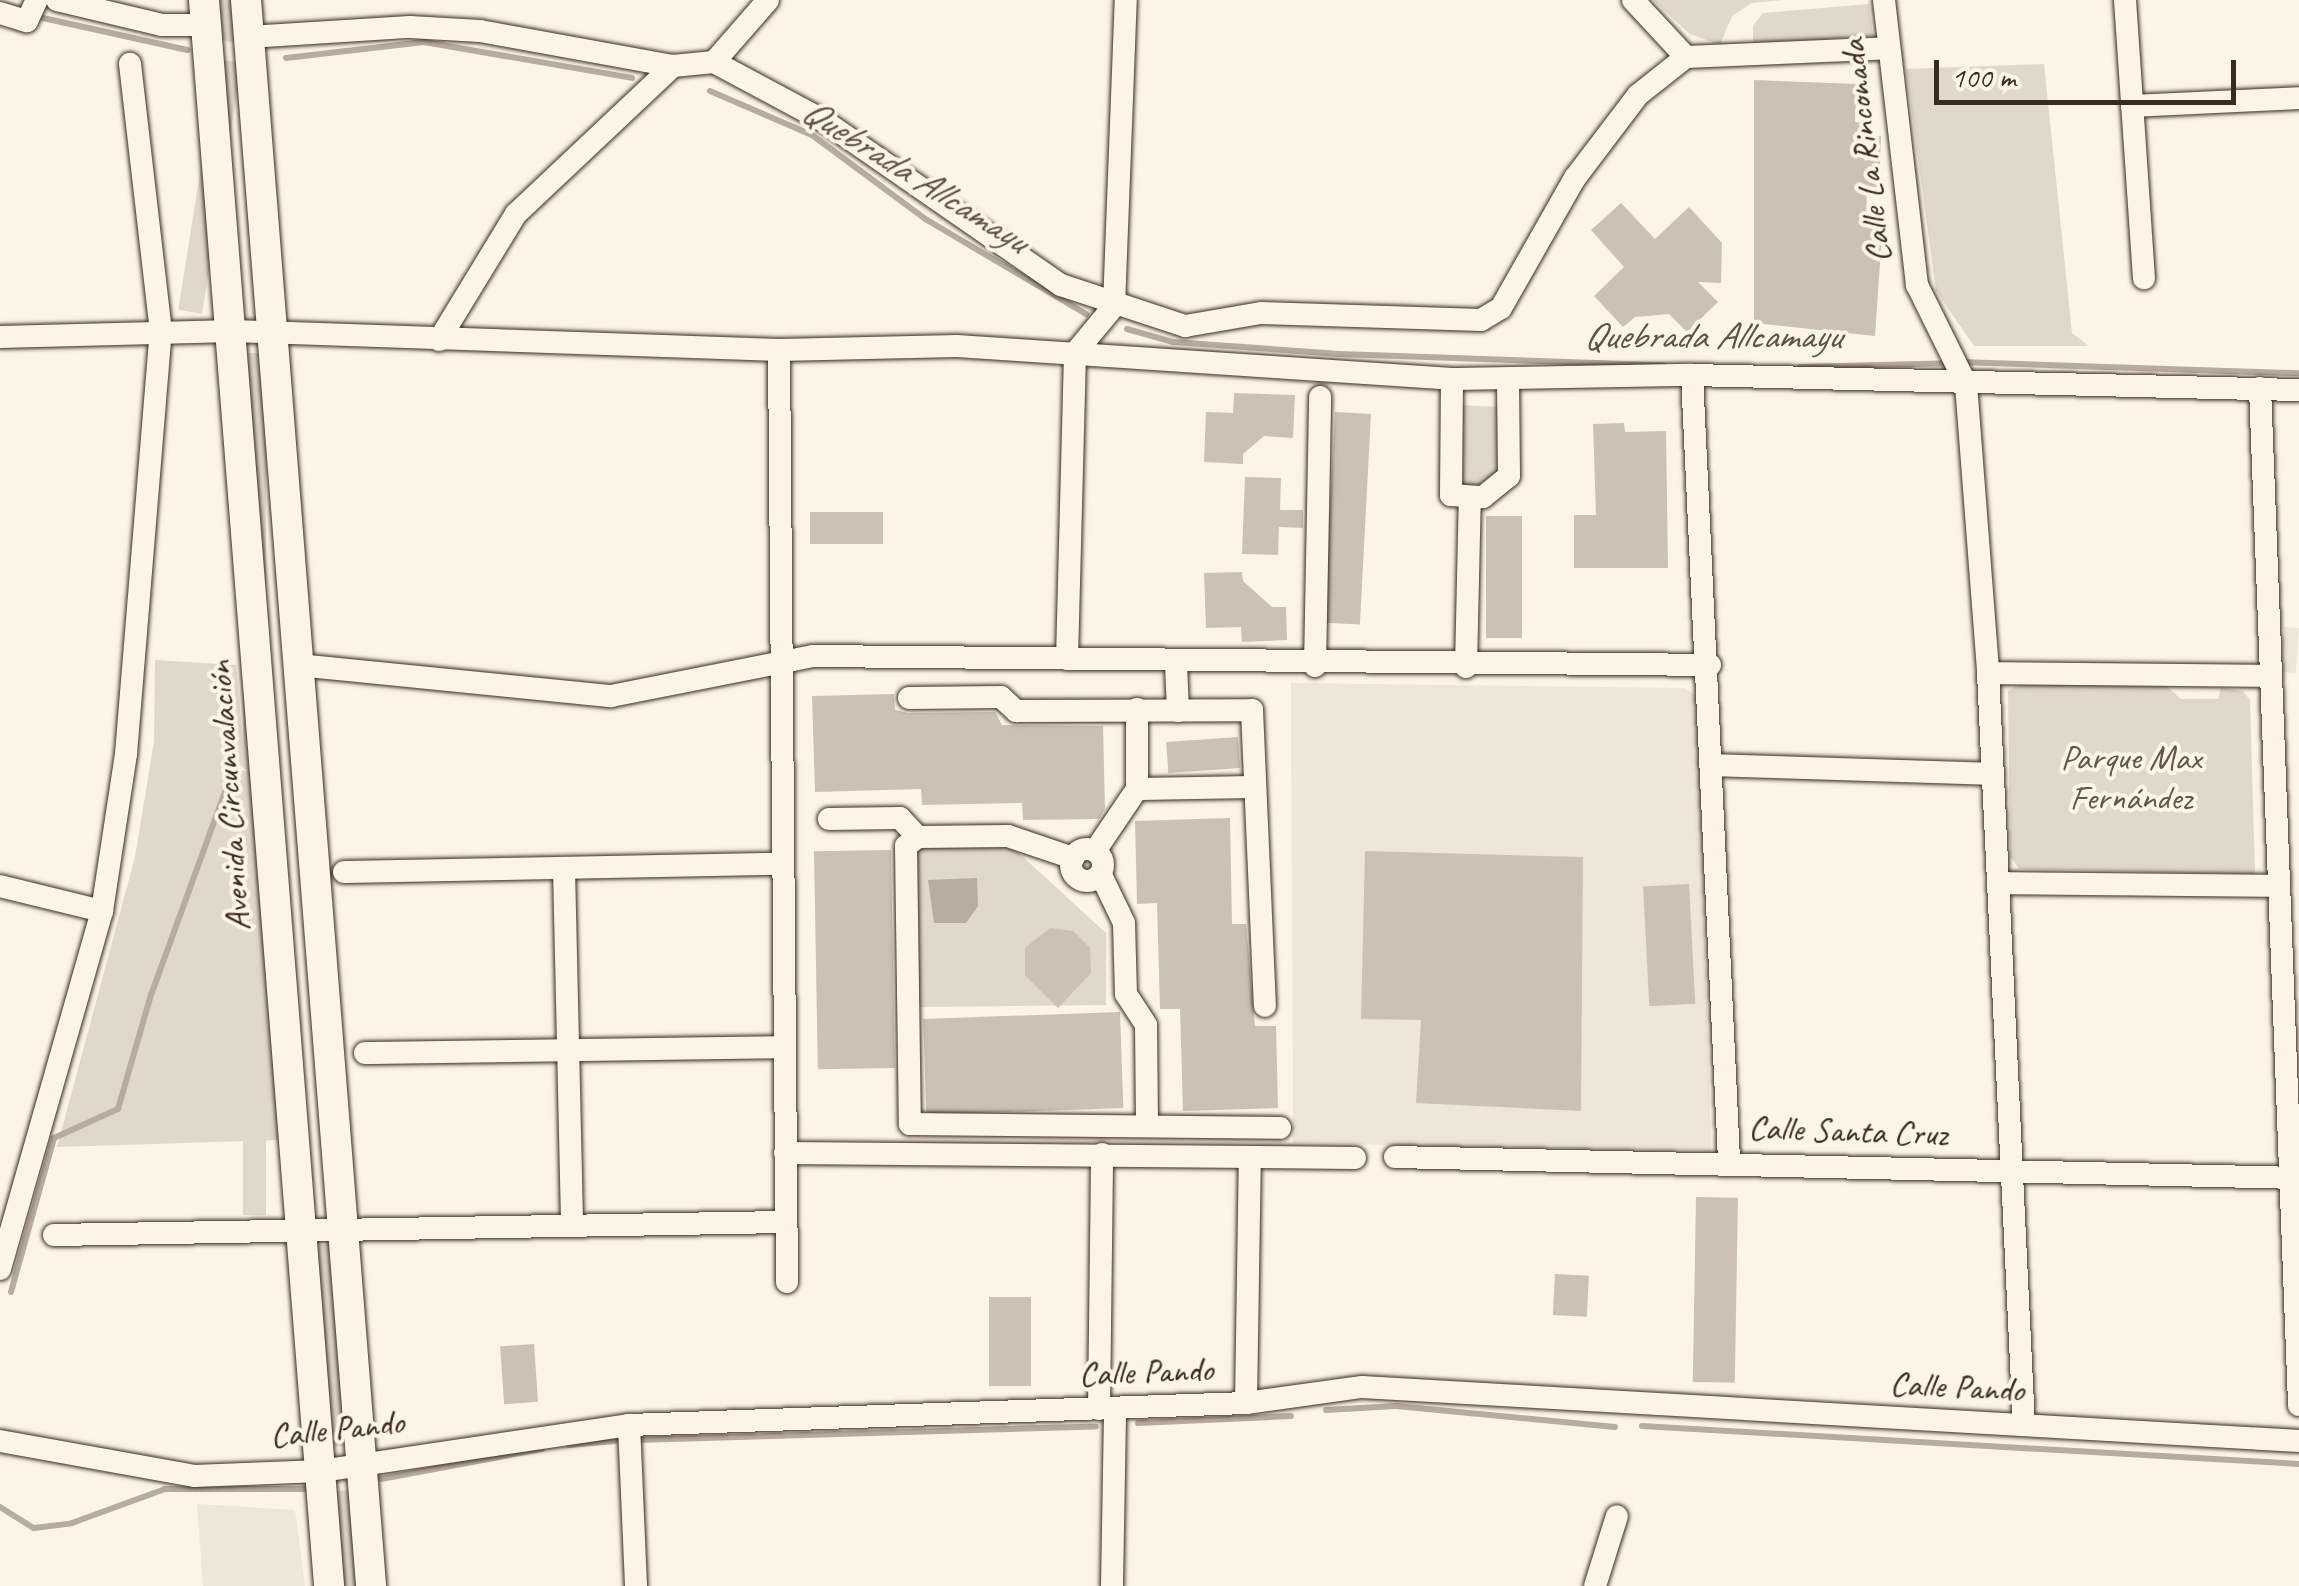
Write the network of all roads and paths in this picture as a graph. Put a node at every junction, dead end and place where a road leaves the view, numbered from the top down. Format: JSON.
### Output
{"nodes":[{"id":1,"x":37,"y":0,"type":"edge"},
{"id":2,"x":57,"y":0,"type":"edge"},
{"id":3,"x":246,"y":0,"type":"edge"},
{"id":4,"x":768,"y":0,"type":"edge"},
{"id":5,"x":1126,"y":0,"type":"edge"},
{"id":6,"x":1633,"y":0,"type":"edge"},
{"id":7,"x":1884,"y":0,"type":"edge"},
{"id":8,"x":2125,"y":0,"type":"edge"},
{"id":9,"x":205,"y":12,"type":"edge"},
{"id":10,"x":0,"y":13,"type":"edge"},
{"id":11,"x":249,"y":37,"type":"junction"},
{"id":12,"x":1889,"y":48,"type":"junction"},
{"id":13,"x":1686,"y":57,"type":"junction"},
{"id":14,"x":714,"y":62,"type":"junction"},
{"id":15,"x":130,"y":64,"type":"dead end"},
{"id":16,"x":673,"y":66,"type":"junction"},
{"id":17,"x":2299,"y":98,"type":"edge"},
{"id":18,"x":2132,"y":106,"type":"junction"},
{"id":19,"x":2144,"y":278,"type":"dead end"},
{"id":20,"x":1114,"y":306,"type":"junction"},
{"id":21,"x":233,"y":331,"type":"junction"},
{"id":22,"x":161,"y":332,"type":"junction"},
{"id":23,"x":273,"y":333,"type":"junction"},
{"id":24,"x":0,"y":337,"type":"edge"},
{"id":25,"x":439,"y":340,"type":"junction"},
{"id":26,"x":779,"y":350,"type":"junction"},
{"id":27,"x":1075,"y":353,"type":"junction"},
{"id":28,"x":1692,"y":375,"type":"junction"},
{"id":29,"x":1452,"y":379,"type":"junction"},
{"id":30,"x":1508,"y":379,"type":"junction"},
{"id":31,"x":1963,"y":379,"type":"junction"},
{"id":32,"x":2260,"y":388,"type":"junction"},
{"id":33,"x":2299,"y":390,"type":"edge"},
{"id":34,"x":1320,"y":397,"type":"dead end"},
{"id":35,"x":1470,"y":497,"type":"junction"},
{"id":36,"x":1067,"y":659,"type":"junction"},
{"id":37,"x":776,"y":661,"type":"junction"},
{"id":38,"x":1176,"y":664,"type":"junction"},
{"id":39,"x":298,"y":665,"type":"junction"},
{"id":40,"x":1315,"y":666,"type":"junction"},
{"id":41,"x":1710,"y":666,"type":"junction"},
{"id":42,"x":1466,"y":668,"type":"junction"},
{"id":43,"x":1988,"y":673,"type":"junction"},
{"id":44,"x":2271,"y":676,"type":"junction"},
{"id":45,"x":909,"y":698,"type":"dead end"},
{"id":46,"x":1137,"y":709,"type":"junction"},
{"id":47,"x":1178,"y":711,"type":"junction"},
{"id":48,"x":1712,"y":765,"type":"junction"},
{"id":49,"x":1993,"y":774,"type":"junction"},
{"id":50,"x":2275,"y":777,"type":"junction"},
{"id":51,"x":2299,"y":778,"type":"edge"},
{"id":52,"x":1255,"y":787,"type":"junction"},
{"id":53,"x":1137,"y":788,"type":"junction"},
{"id":54,"x":828,"y":819,"type":"dead end"},
{"id":55,"x":918,"y":838,"type":"junction"},
{"id":56,"x":1084,"y":854,"type":"junction"},
{"id":57,"x":780,"y":864,"type":"junction"},
{"id":58,"x":564,"y":868,"type":"junction"},
{"id":59,"x":344,"y":872,"type":"dead end"},
{"id":60,"x":1998,"y":883,"type":"junction"},
{"id":61,"x":0,"y":886,"type":"edge"},
{"id":62,"x":2279,"y":886,"type":"junction"},
{"id":63,"x":102,"y":911,"type":"junction"},
{"id":64,"x":1265,"y":1006,"type":"dead end"},
{"id":65,"x":783,"y":1048,"type":"junction"},
{"id":66,"x":568,"y":1050,"type":"junction"},
{"id":67,"x":365,"y":1053,"type":"dead end"},
{"id":68,"x":1147,"y":1126,"type":"junction"},
{"id":69,"x":1280,"y":1128,"type":"dead end"},
{"id":70,"x":785,"y":1153,"type":"junction"},
{"id":71,"x":1102,"y":1154,"type":"junction"},
{"id":72,"x":1250,"y":1157,"type":"junction"},
{"id":73,"x":1395,"y":1157,"type":"dead end"},
{"id":74,"x":1355,"y":1158,"type":"dead end"},
{"id":75,"x":1729,"y":1161,"type":"junction"},
{"id":76,"x":2012,"y":1172,"type":"junction"},
{"id":77,"x":2295,"y":1178,"type":"edge"},
{"id":78,"x":786,"y":1222,"type":"junction"},
{"id":79,"x":572,"y":1226,"type":"junction"},
{"id":80,"x":338,"y":1230,"type":"junction"},
{"id":81,"x":299,"y":1232,"type":"junction"},
{"id":82,"x":54,"y":1235,"type":"dead end"},
{"id":83,"x":0,"y":1270,"type":"edge"},
{"id":84,"x":787,"y":1282,"type":"dead end"},
{"id":85,"x":1246,"y":1403,"type":"junction"},
{"id":86,"x":2299,"y":1405,"type":"edge"},
{"id":87,"x":1107,"y":1408,"type":"junction"},
{"id":88,"x":629,"y":1425,"type":"junction"},
{"id":89,"x":2024,"y":1425,"type":"junction"},
{"id":90,"x":0,"y":1441,"type":"edge"},
{"id":91,"x":2299,"y":1441,"type":"edge"},
{"id":92,"x":362,"y":1465,"type":"junction"},
{"id":93,"x":321,"y":1470,"type":"junction"},
{"id":94,"x":1616,"y":1516,"type":"dead end"},
{"id":95,"x":329,"y":1586,"type":"edge"},
{"id":96,"x":371,"y":1586,"type":"edge"},
{"id":97,"x":636,"y":1586,"type":"edge"},
{"id":98,"x":1112,"y":1586,"type":"edge"},
{"id":99,"x":1595,"y":1586,"type":"edge"}],
"edges":[{"from":1,"to":10,"type":"street"},
{"from":2,"to":9,"type":"street"},
{"from":3,"to":11,"type":"main road"},
{"from":4,"to":14,"type":"street"},
{"from":5,"to":20,"type":"street"},
{"from":6,"to":13,"type":"street"},
{"from":7,"to":12,"type":"street","name":"Calle La Rinconada"},
{"from":8,"to":18,"type":"street"},
{"from":9,"to":21,"type":"main road","name":"Avenida Circunvalación"},
{"from":11,"to":16,"type":"street"},
{"from":11,"to":23,"type":"main road"},
{"from":12,"to":13,"type":"street"},
{"from":12,"to":31,"type":"street","name":"Calle La Rinconada"},
{"from":13,"to":20,"type":"street"},
{"from":14,"to":16,"type":"street"},
{"from":14,"to":20,"type":"street"},
{"from":15,"to":22,"type":"street"},
{"from":16,"to":25,"type":"street"},
{"from":17,"to":18,"type":"street"},
{"from":18,"to":19,"type":"street"},
{"from":20,"to":27,"type":"street"},
{"from":21,"to":22,"type":"street"},
{"from":21,"to":23,"type":"street"},
{"from":21,"to":81,"type":"main road","name":"Avenida Circunvalación"},
{"from":22,"to":24,"type":"street"},
{"from":22,"to":63,"type":"street"},
{"from":23,"to":25,"type":"street"},
{"from":23,"to":39,"type":"main road"},
{"from":25,"to":26,"type":"street"},
{"from":26,"to":27,"type":"street"},
{"from":26,"to":37,"type":"street"},
{"from":27,"to":29,"type":"street"},
{"from":27,"to":36,"type":"street"},
{"from":28,"to":30,"type":"street"},
{"from":28,"to":31,"type":"street"},
{"from":28,"to":41,"type":"street"},
{"from":29,"to":30,"type":"street"},
{"from":29,"to":35,"type":"street"},
{"from":30,"to":35,"type":"street"},
{"from":31,"to":32,"type":"street"},
{"from":31,"to":43,"type":"street","name":"Calle La Rinconada"},
{"from":32,"to":33,"type":"street"},
{"from":32,"to":44,"type":"street"},
{"from":34,"to":40,"type":"street"},
{"from":35,"to":42,"type":"street"},
{"from":36,"to":37,"type":"street"},
{"from":36,"to":38,"type":"street"},
{"from":37,"to":39,"type":"street"},
{"from":37,"to":57,"type":"street"},
{"from":38,"to":40,"type":"street"},
{"from":38,"to":47,"type":"street"},
{"from":39,"to":80,"type":"main road"},
{"from":40,"to":42,"type":"street"},
{"from":41,"to":42,"type":"street"},
{"from":41,"to":48,"type":"street"},
{"from":43,"to":44,"type":"street"},
{"from":43,"to":49,"type":"street","name":"Calle La Rinconada"},
{"from":44,"to":50,"type":"street"},
{"from":45,"to":46,"type":"street"},
{"from":46,"to":47,"type":"street"},
{"from":46,"to":53,"type":"street"},
{"from":47,"to":52,"type":"street"},
{"from":48,"to":49,"type":"street"},
{"from":48,"to":75,"type":"street"},
{"from":49,"to":60,"type":"street","name":"Calle La Rinconada"},
{"from":50,"to":51,"type":"street"},
{"from":50,"to":62,"type":"street"},
{"from":52,"to":53,"type":"street"},
{"from":52,"to":64,"type":"street"},
{"from":53,"to":56,"type":"street"},
{"from":54,"to":55,"type":"street"},
{"from":55,"to":56,"type":"street"},
{"from":55,"to":68,"type":"street"},
{"from":56,"to":68,"type":"street"},
{"from":57,"to":58,"type":"street"},
{"from":57,"to":65,"type":"street"},
{"from":58,"to":59,"type":"street"},
{"from":58,"to":66,"type":"street"},
{"from":60,"to":62,"type":"street"},
{"from":60,"to":76,"type":"street","name":"Calle La Rinconada"},
{"from":61,"to":63,"type":"street"},
{"from":62,"to":77,"type":"street"},
{"from":63,"to":83,"type":"street"},
{"from":65,"to":66,"type":"street"},
{"from":65,"to":70,"type":"street"},
{"from":66,"to":67,"type":"street"},
{"from":66,"to":79,"type":"street"},
{"from":68,"to":69,"type":"street"},
{"from":70,"to":71,"type":"street"},
{"from":70,"to":78,"type":"street"},
{"from":71,"to":72,"type":"street"},
{"from":71,"to":87,"type":"street"},
{"from":72,"to":74,"type":"street"},
{"from":72,"to":85,"type":"street"},
{"from":73,"to":75,"type":"street","name":"Calle Santa Cruz"},
{"from":75,"to":76,"type":"street","name":"Calle Santa Cruz"},
{"from":76,"to":77,"type":"street","name":"Calle Santa Cruz"},
{"from":76,"to":89,"type":"street","name":"Calle La Rinconada"},
{"from":77,"to":86,"type":"street"},
{"from":78,"to":79,"type":"street"},
{"from":78,"to":84,"type":"street"},
{"from":79,"to":80,"type":"street"},
{"from":80,"to":81,"type":"street"},
{"from":80,"to":92,"type":"main road"},
{"from":81,"to":82,"type":"street"},
{"from":81,"to":93,"type":"main road","name":"Avenida Circunvalación"},
{"from":85,"to":87,"type":"street","name":"Calle Pando"},
{"from":85,"to":89,"type":"street","name":"Calle Pando"},
{"from":87,"to":88,"type":"street","name":"Calle Pando"},
{"from":87,"to":98,"type":"street"},
{"from":88,"to":92,"type":"street","name":"Calle Pando"},
{"from":88,"to":97,"type":"street"},
{"from":89,"to":91,"type":"street","name":"Calle Pando"},
{"from":90,"to":93,"type":"street","name":"Calle Pando"},
{"from":92,"to":93,"type":"street","name":"Calle Pando"},
{"from":92,"to":96,"type":"main road"},
{"from":93,"to":95,"type":"main road","name":"Avenida Circunvalación"},
{"from":94,"to":99,"type":"street"}]}
